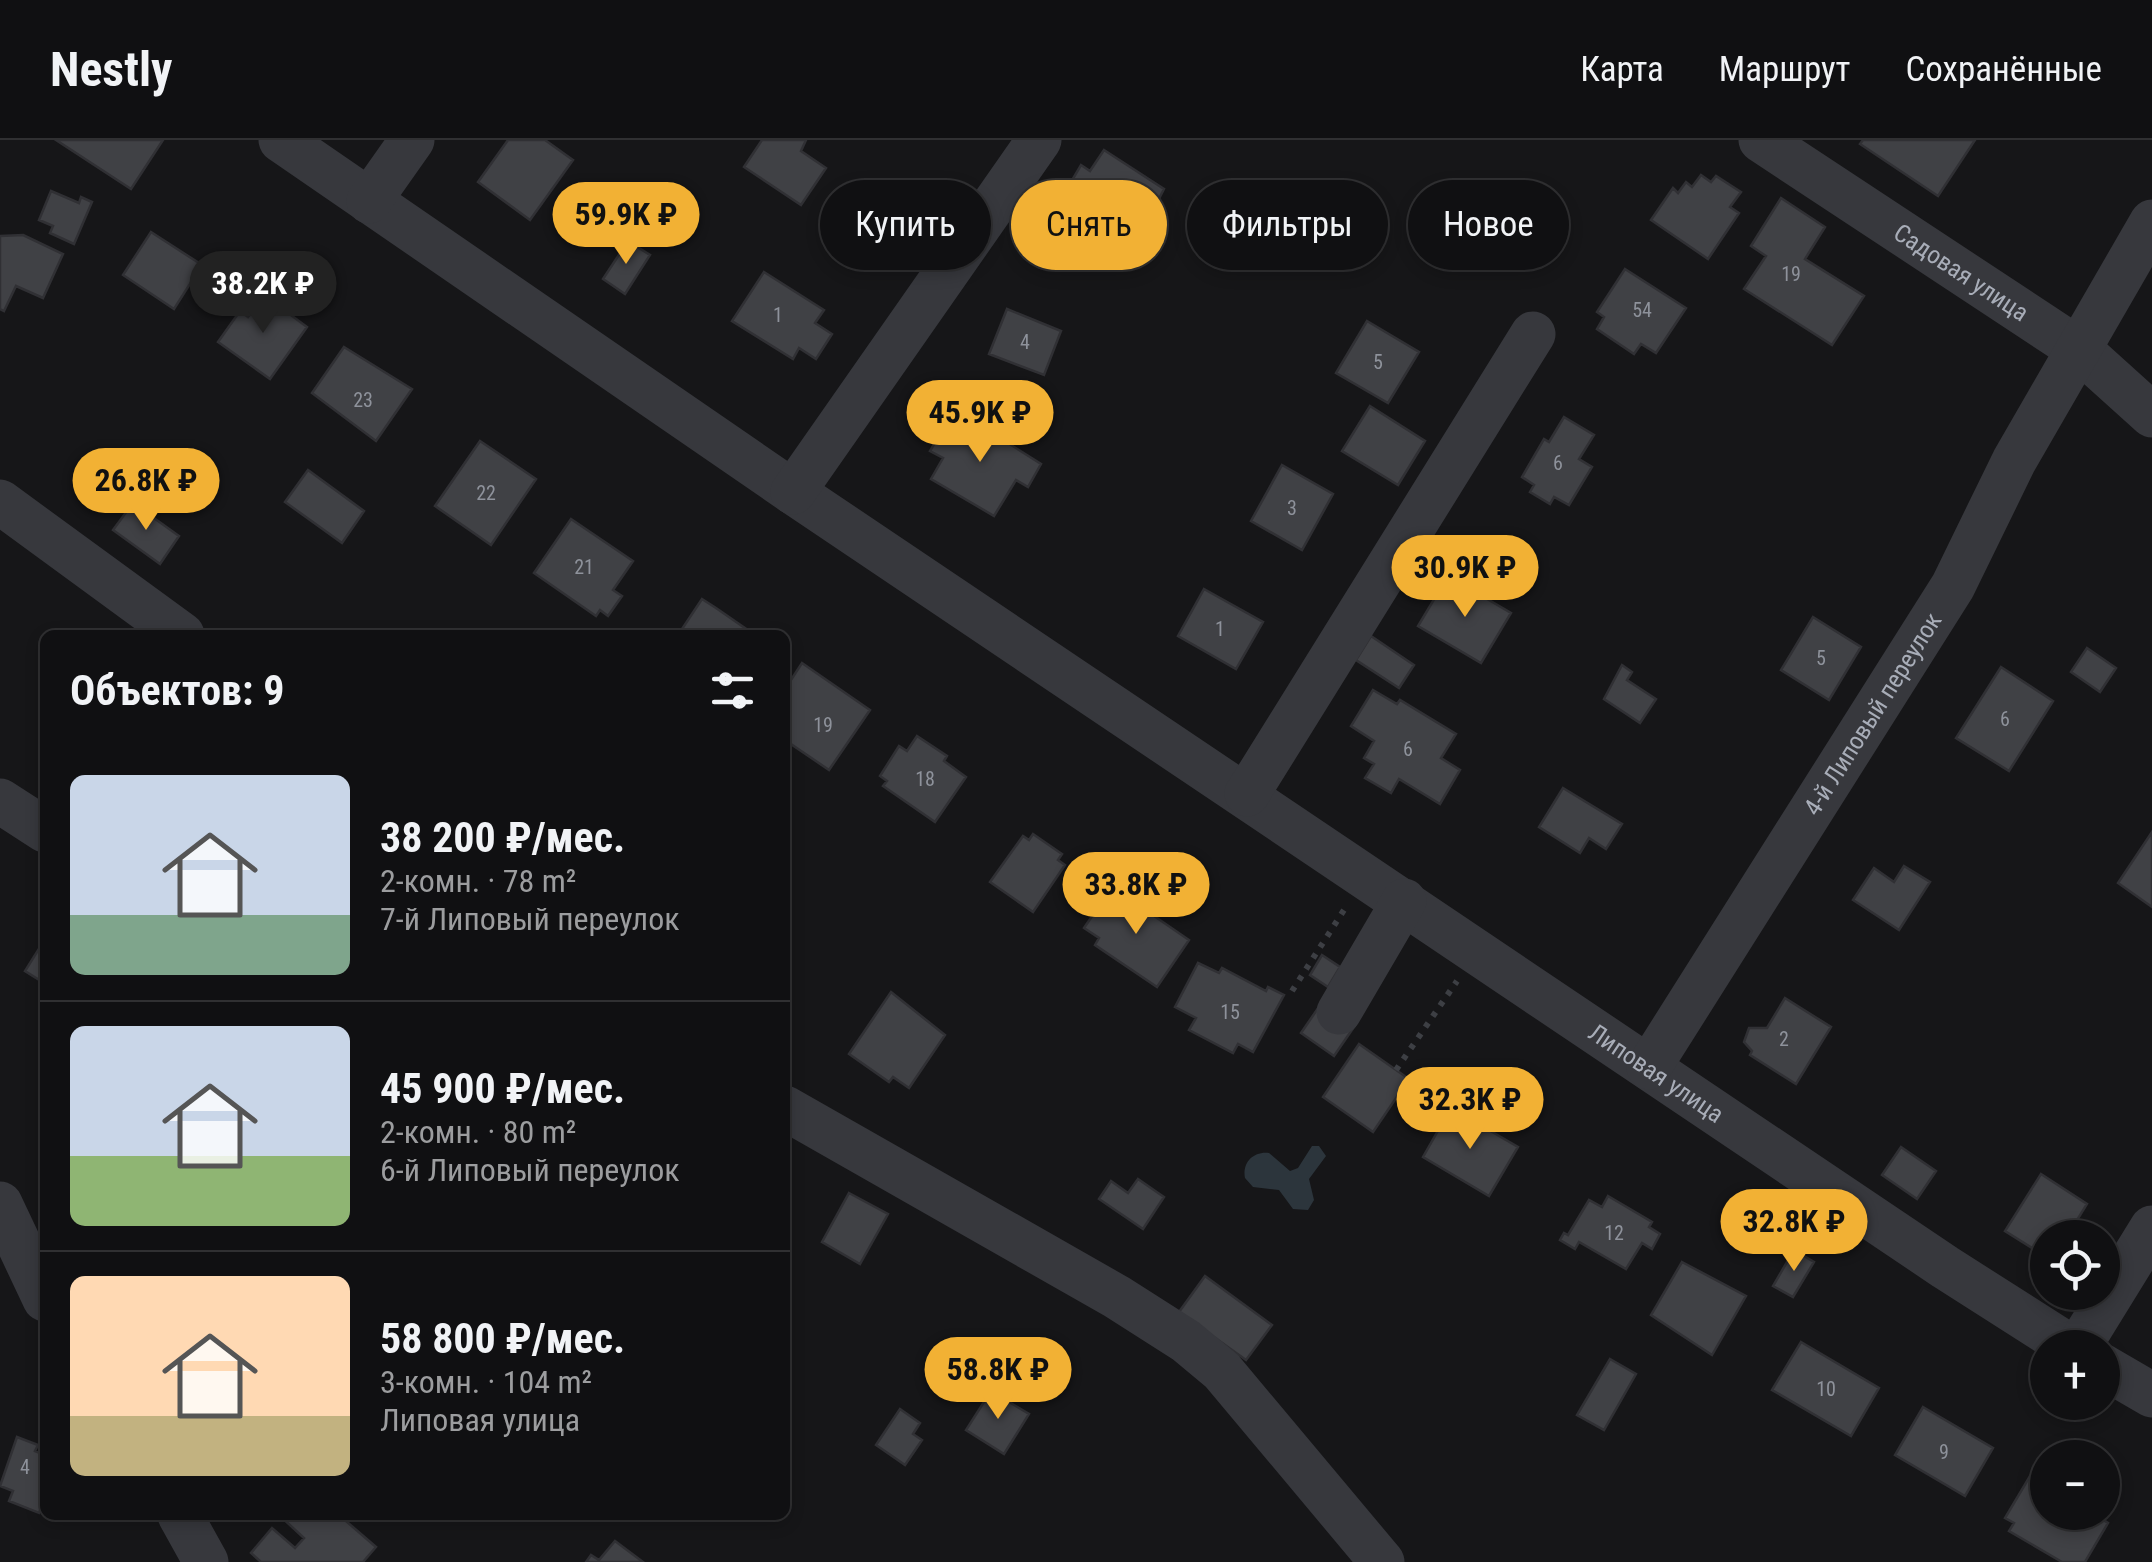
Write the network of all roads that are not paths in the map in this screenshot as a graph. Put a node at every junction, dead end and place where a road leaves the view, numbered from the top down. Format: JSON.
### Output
{"nodes":[{"id":1,"x":281,"y":140,"type":"edge"},
{"id":2,"x":412,"y":140,"type":"edge"},
{"id":3,"x":1038,"y":140,"type":"edge"},
{"id":4,"x":1761,"y":140,"type":"edge"},
{"id":5,"x":369,"y":201,"type":"junction"},
{"id":6,"x":2152,"y":222,"type":"edge"},
{"id":7,"x":1533,"y":334,"type":"dead end"},
{"id":8,"x":2081,"y":350,"type":"junction"},
{"id":9,"x":2152,"y":414,"type":"edge"},
{"id":10,"x":792,"y":492,"type":"junction"},
{"id":11,"x":0,"y":502,"type":"edge"},
{"id":12,"x":175,"y":630,"type":"edge"},
{"id":13,"x":1247,"y":794,"type":"junction"},
{"id":14,"x":0,"y":800,"type":"edge"},
{"id":15,"x":40,"y":827,"type":"edge"},
{"id":16,"x":1404,"y":901,"type":"junction"},
{"id":17,"x":1339,"y":1012,"type":"dead end"},
{"id":18,"x":1649,"y":1067,"type":"junction"},
{"id":19,"x":790,"y":1111,"type":"edge"},
{"id":20,"x":0,"y":1204,"type":"edge"},
{"id":21,"x":2152,"y":1228,"type":"edge"},
{"id":22,"x":40,"y":1288,"type":"edge"},
{"id":23,"x":2046,"y":1330,"type":"edge"},
{"id":24,"x":2087,"y":1330,"type":"edge"},
{"id":25,"x":2120,"y":1376,"type":"edge"},
{"id":26,"x":2152,"y":1395,"type":"edge"},
{"id":27,"x":183,"y":1520,"type":"edge"},
{"id":28,"x":206,"y":1562,"type":"edge"},
{"id":29,"x":1382,"y":1562,"type":"edge"}],
"edges":[{"from":1,"to":5,"type":"street","name":"Липовая улица"},
{"from":2,"to":5,"type":"street"},
{"from":3,"to":10,"type":"street"},
{"from":4,"to":8,"type":"street","name":"Садовая улица"},
{"from":5,"to":10,"type":"street","name":"Липовая улица"},
{"from":6,"to":8,"type":"street","name":"4-й Липовый переулок"},
{"from":7,"to":13,"type":"street"},
{"from":8,"to":9,"type":"street","name":"Садовая улица"},
{"from":8,"to":18,"type":"street","name":"4-й Липовый переулок"},
{"from":10,"to":13,"type":"street","name":"Липовая улица"},
{"from":11,"to":12,"type":"street"},
{"from":13,"to":16,"type":"street","name":"Липовая улица"},
{"from":14,"to":15,"type":"street"},
{"from":16,"to":17,"type":"street"},
{"from":16,"to":18,"type":"street","name":"Липовая улица"},
{"from":18,"to":23,"type":"street","name":"Липовая улица"},
{"from":19,"to":29,"type":"street"},
{"from":20,"to":22,"type":"street"},
{"from":21,"to":24,"type":"street"},
{"from":25,"to":26,"type":"street"},
{"from":27,"to":28,"type":"street"}]}
